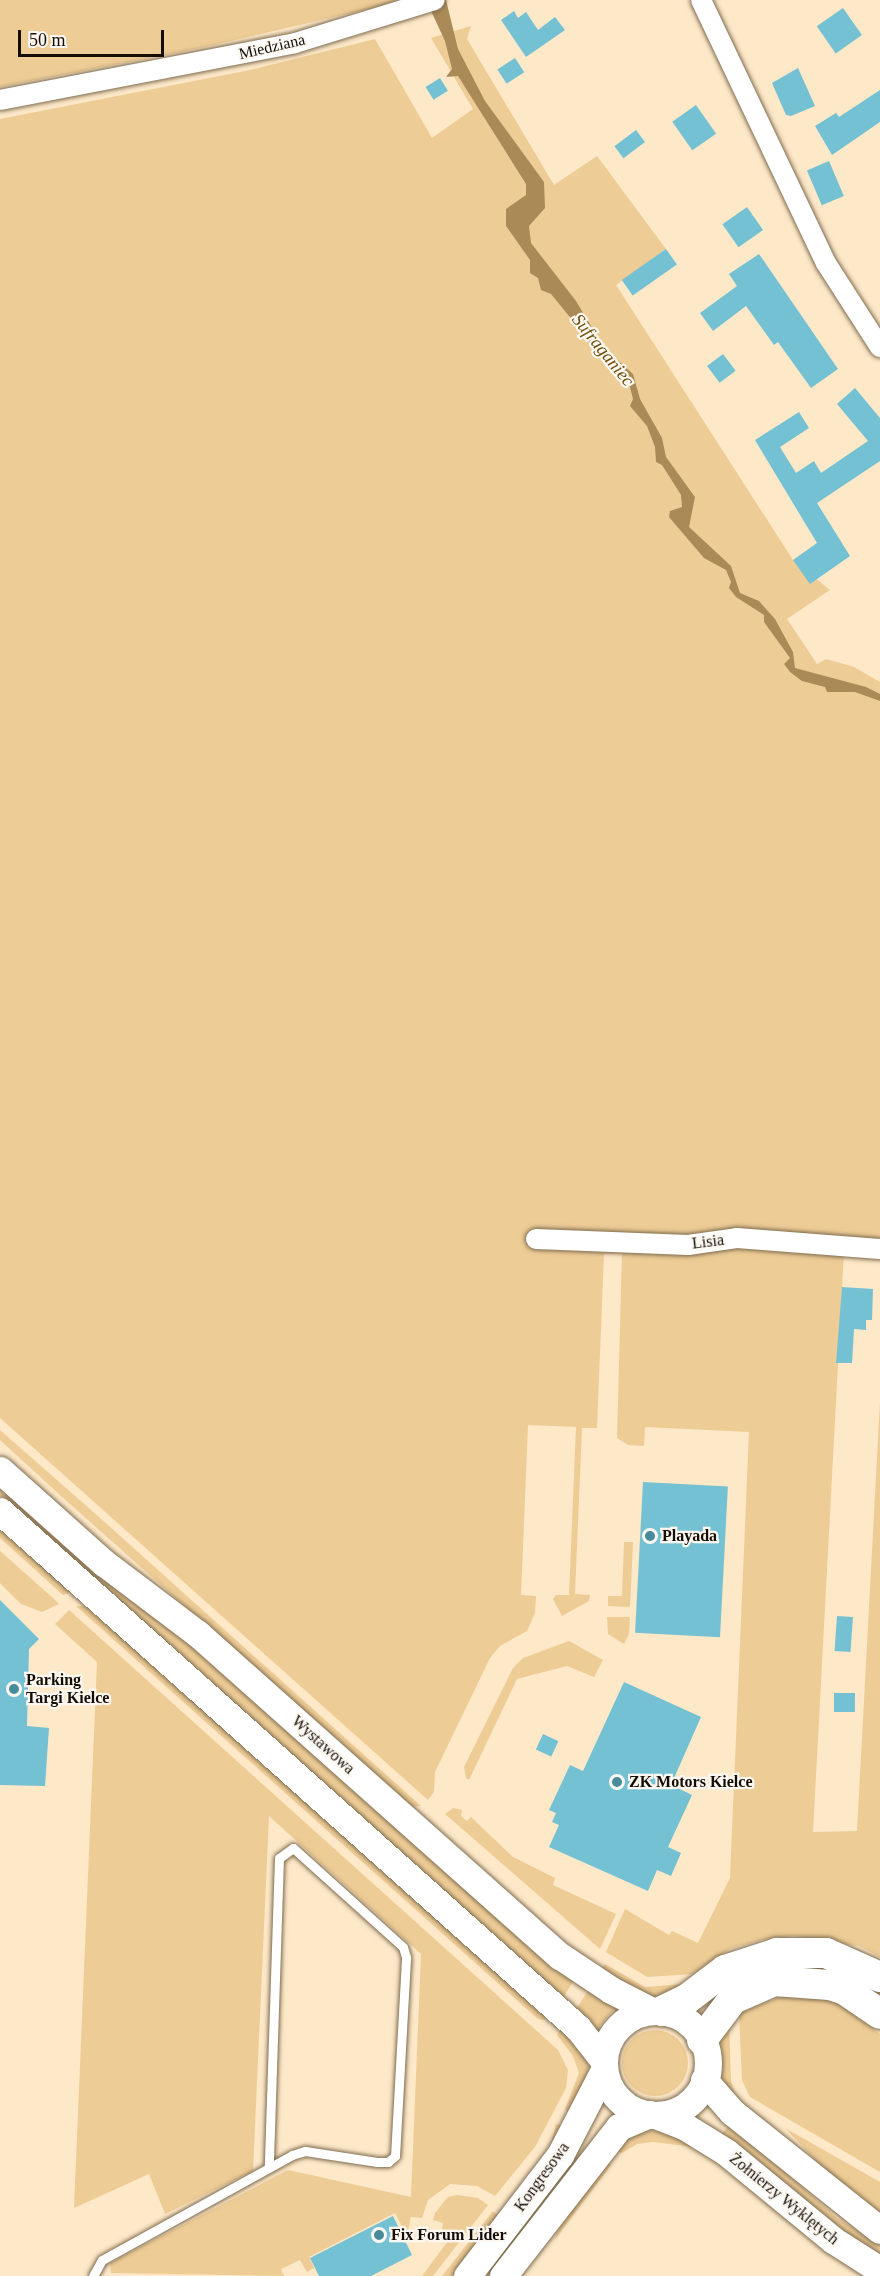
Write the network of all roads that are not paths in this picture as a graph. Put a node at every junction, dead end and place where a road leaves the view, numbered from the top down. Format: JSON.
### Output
{"nodes":[{"id":1,"x":701,"y":0,"type":"edge"},
{"id":2,"x":428,"y":3,"type":"edge"},
{"id":3,"x":0,"y":100,"type":"edge"},
{"id":4,"x":880,"y":347,"type":"edge"},
{"id":5,"x":536,"y":1239,"type":"dead end"},
{"id":6,"x":880,"y":1249,"type":"edge"},
{"id":7,"x":0,"y":1470,"type":"edge"},
{"id":8,"x":0,"y":1511,"type":"edge"},
{"id":9,"x":880,"y":1977,"type":"edge"},
{"id":10,"x":657,"y":2011,"type":"junction"},
{"id":11,"x":880,"y":2014,"type":"edge"},
{"id":12,"x":702,"y":2040,"type":"junction"},
{"id":13,"x":604,"y":2065,"type":"junction"},
{"id":14,"x":704,"y":2080,"type":"junction"},
{"id":15,"x":652,"y":2114,"type":"junction"},
{"id":16,"x":269,"y":2167,"type":"junction"},
{"id":17,"x":880,"y":2230,"type":"edge"},
{"id":18,"x":880,"y":2270,"type":"edge"},
{"id":19,"x":93,"y":2276,"type":"edge"},
{"id":20,"x":467,"y":2276,"type":"edge"},
{"id":21,"x":503,"y":2276,"type":"edge"}],
"edges":[{"from":1,"to":4,"type":"street"},
{"from":2,"to":3,"type":"street","name":"Miedziana"},
{"from":5,"to":6,"type":"street","name":"Lisia"},
{"from":7,"to":10,"type":"street","name":"Wystawowa"},
{"from":8,"to":13,"type":"street"},
{"from":9,"to":10,"type":"main road"},
{"from":10,"to":12,"type":"street"},
{"from":10,"to":13,"type":"street"},
{"from":11,"to":12,"type":"main road"},
{"from":12,"to":14,"type":"street"},
{"from":13,"to":15,"type":"street"},
{"from":13,"to":20,"type":"street","name":"Kongresowa"},
{"from":14,"to":15,"type":"street"},
{"from":14,"to":17,"type":"street","name":"Żołnierzy Wyklętych"},
{"from":15,"to":18,"type":"street","name":"Żołnierzy Wyklętych"},
{"from":15,"to":21,"type":"street","name":"Kongresowa"},
{"from":16,"to":16,"type":"lane"},
{"from":16,"to":19,"type":"lane"}]}
